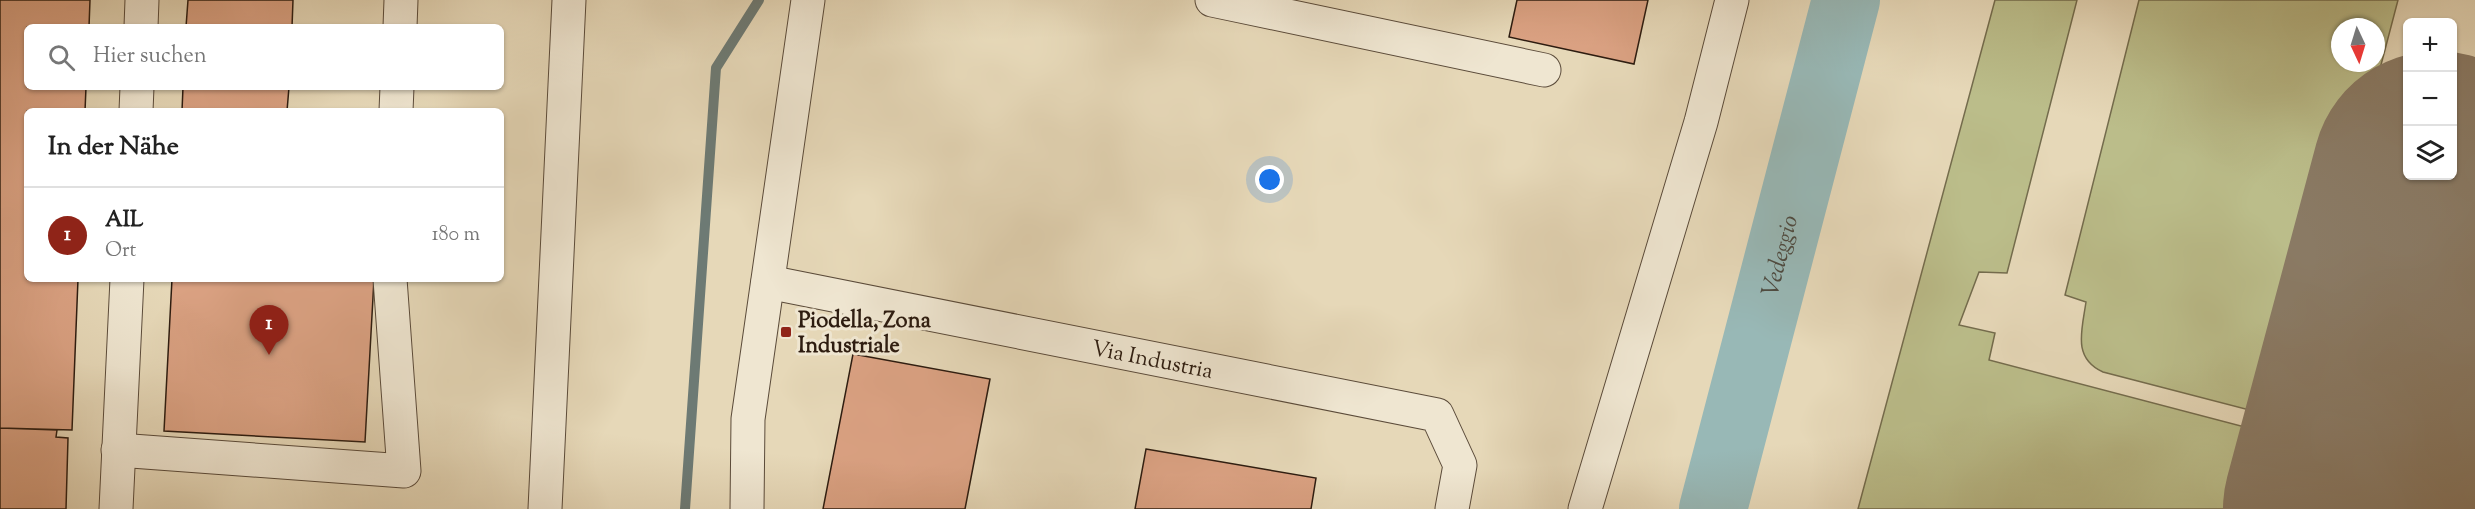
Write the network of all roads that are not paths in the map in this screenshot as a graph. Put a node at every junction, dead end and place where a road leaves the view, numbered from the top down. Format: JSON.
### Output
{"nodes":[{"id":1,"x":142,"y":0,"type":"edge"},
{"id":2,"x":401,"y":0,"type":"edge"},
{"id":3,"x":569,"y":0,"type":"edge"},
{"id":4,"x":808,"y":0,"type":"edge"},
{"id":5,"x":1212,"y":0,"type":"edge"},
{"id":6,"x":1732,"y":0,"type":"edge"},
{"id":7,"x":141,"y":24,"type":"edge"},
{"id":8,"x":400,"y":24,"type":"edge"},
{"id":9,"x":1544,"y":70,"type":"dead end"},
{"id":10,"x":137,"y":90,"type":"edge"},
{"id":11,"x":397,"y":90,"type":"edge"},
{"id":12,"x":136,"y":108,"type":"edge"},
{"id":13,"x":396,"y":108,"type":"edge"},
{"id":14,"x":127,"y":282,"type":"edge"},
{"id":15,"x":390,"y":282,"type":"edge"},
{"id":16,"x":768,"y":282,"type":"junction"},
{"id":17,"x":118,"y":450,"type":"junction"},
{"id":18,"x":116,"y":509,"type":"edge"},
{"id":19,"x":545,"y":509,"type":"edge"},
{"id":20,"x":747,"y":509,"type":"edge"},
{"id":21,"x":1452,"y":509,"type":"edge"},
{"id":22,"x":1585,"y":509,"type":"edge"}],
"edges":[{"from":1,"to":7,"type":"street"},
{"from":2,"to":8,"type":"street"},
{"from":3,"to":19,"type":"street"},
{"from":4,"to":16,"type":"street"},
{"from":5,"to":9,"type":"street"},
{"from":6,"to":22,"type":"street"},
{"from":10,"to":12,"type":"street"},
{"from":11,"to":13,"type":"street"},
{"from":14,"to":17,"type":"street"},
{"from":15,"to":17,"type":"street"},
{"from":16,"to":20,"type":"street"},
{"from":16,"to":21,"type":"street","name":"Via Industria"},
{"from":17,"to":18,"type":"street"}]}
